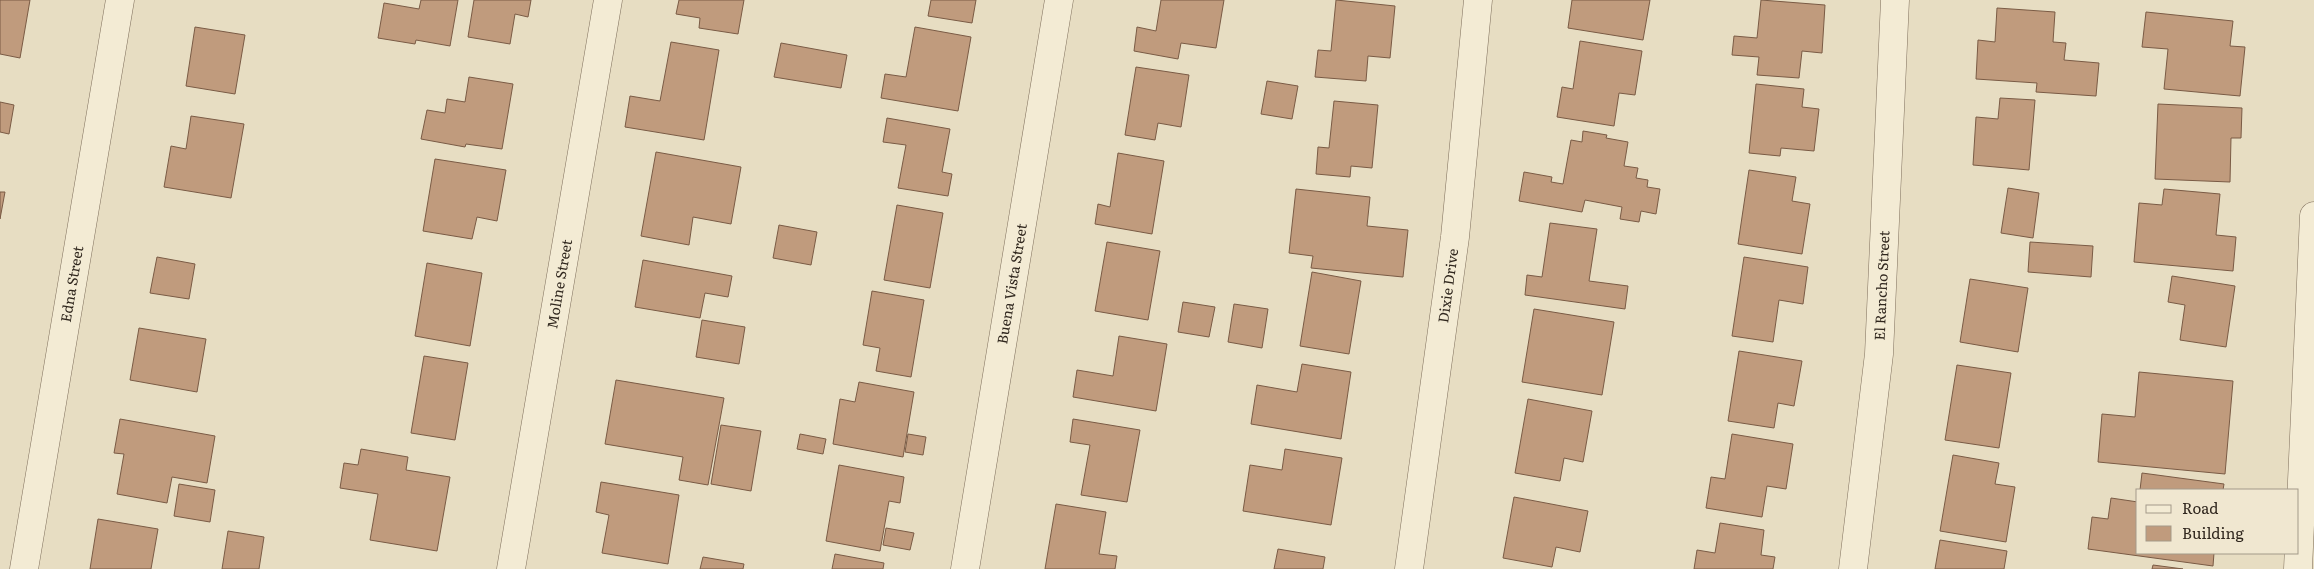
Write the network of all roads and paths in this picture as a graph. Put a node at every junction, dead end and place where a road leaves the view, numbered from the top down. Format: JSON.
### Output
{"nodes":[{"id":1,"x":120,"y":0,"type":"edge"},
{"id":2,"x":608,"y":0,"type":"edge"},
{"id":3,"x":1059,"y":0,"type":"edge"},
{"id":4,"x":1478,"y":0,"type":"edge"},
{"id":5,"x":1895,"y":0,"type":"edge"},
{"id":6,"x":2314,"y":216,"type":"edge"},
{"id":7,"x":2299,"y":547,"type":"edge"},
{"id":8,"x":2299,"y":554,"type":"edge"},
{"id":9,"x":24,"y":569,"type":"edge"},
{"id":10,"x":511,"y":569,"type":"edge"},
{"id":11,"x":965,"y":569,"type":"edge"},
{"id":12,"x":1409,"y":569,"type":"edge"},
{"id":13,"x":1853,"y":569,"type":"edge"},
{"id":14,"x":2298,"y":569,"type":"edge"}],
"edges":[{"from":1,"to":9,"type":"street","name":"Edna Street"},
{"from":2,"to":10,"type":"street","name":"Moline Street"},
{"from":3,"to":11,"type":"street","name":"Buena Vista Street"},
{"from":4,"to":12,"type":"street","name":"Dixie Drive"},
{"from":5,"to":13,"type":"street","name":"El Rancho Street"},
{"from":6,"to":7,"type":"street"},
{"from":8,"to":14,"type":"street"}]}
